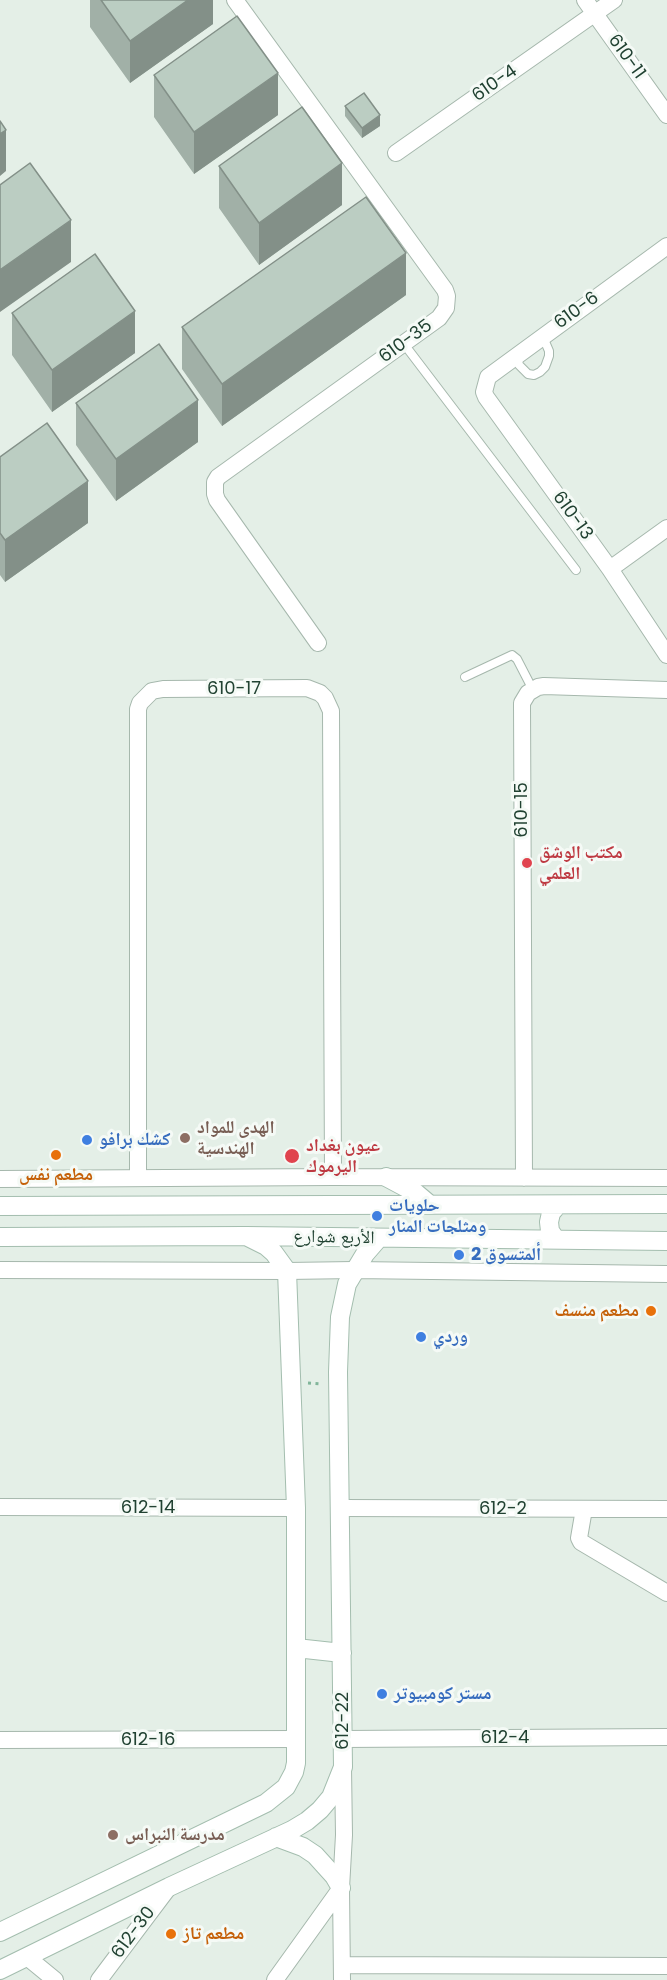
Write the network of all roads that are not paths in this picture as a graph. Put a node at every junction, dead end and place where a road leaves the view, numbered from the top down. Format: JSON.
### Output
{"nodes":[{"id":1,"x":235,"y":0,"type":"edge"},
{"id":2,"x":614,"y":0,"type":"edge"},
{"id":3,"x":590,"y":7,"type":"edge"},
{"id":4,"x":667,"y":115,"type":"edge"},
{"id":5,"x":396,"y":153,"type":"dead end"},
{"id":6,"x":667,"y":246,"type":"edge"},
{"id":7,"x":543,"y":336,"type":"junction"},
{"id":8,"x":404,"y":344,"type":"junction"},
{"id":9,"x":517,"y":356,"type":"junction"},
{"id":10,"x":488,"y":377,"type":"joint"},
{"id":11,"x":667,"y":528,"type":"edge"},
{"id":12,"x":610,"y":569,"type":"junction"},
{"id":13,"x":576,"y":570,"type":"dead end"},
{"id":14,"x":318,"y":642,"type":"dead end"},
{"id":15,"x":667,"y":655,"type":"edge"},
{"id":16,"x":465,"y":677,"type":"dead end"},
{"id":17,"x":533,"y":690,"type":"junction"},
{"id":18,"x":667,"y":690,"type":"edge"},
{"id":19,"x":138,"y":1177,"type":"junction"},
{"id":20,"x":333,"y":1177,"type":"junction"},
{"id":21,"x":386,"y":1177,"type":"junction"},
{"id":22,"x":525,"y":1178,"type":"junction"},
{"id":23,"x":667,"y":1178,"type":"edge"},
{"id":24,"x":0,"y":1179,"type":"edge"},
{"id":25,"x":429,"y":1204,"type":"junction"},
{"id":26,"x":667,"y":1204,"type":"edge"},
{"id":27,"x":513,"y":1205,"type":"junction"},
{"id":28,"x":0,"y":1206,"type":"edge"},
{"id":29,"x":557,"y":1206,"type":"junction"},
{"id":30,"x":246,"y":1236,"type":"junction"},
{"id":31,"x":0,"y":1237,"type":"edge"},
{"id":32,"x":506,"y":1238,"type":"junction"},
{"id":33,"x":555,"y":1238,"type":"junction"},
{"id":34,"x":378,"y":1239,"type":"junction"},
{"id":35,"x":648,"y":1240,"type":"junction"},
{"id":36,"x":667,"y":1241,"type":"edge"},
{"id":37,"x":667,"y":1252,"type":"edge"},
{"id":38,"x":0,"y":1270,"type":"edge"},
{"id":39,"x":354,"y":1270,"type":"junction"},
{"id":40,"x":287,"y":1271,"type":"junction"},
{"id":41,"x":667,"y":1274,"type":"edge"},
{"id":42,"x":0,"y":1507,"type":"edge"},
{"id":43,"x":296,"y":1508,"type":"junction"},
{"id":44,"x":339,"y":1508,"type":"junction"},
{"id":45,"x":584,"y":1509,"type":"junction"},
{"id":46,"x":667,"y":1509,"type":"edge"},
{"id":47,"x":667,"y":1593,"type":"edge"},
{"id":48,"x":296,"y":1648,"type":"junction"},
{"id":49,"x":342,"y":1653,"type":"junction"},
{"id":50,"x":667,"y":1737,"type":"edge"},
{"id":51,"x":342,"y":1738,"type":"junction"},
{"id":52,"x":296,"y":1739,"type":"junction"},
{"id":53,"x":0,"y":1740,"type":"edge"},
{"id":54,"x":343,"y":1767,"type":"junction"},
{"id":55,"x":276,"y":1837,"type":"junction"},
{"id":56,"x":170,"y":1887,"type":"junction"},
{"id":57,"x":341,"y":1888,"type":"junction"},
{"id":58,"x":0,"y":1932,"type":"edge"},
{"id":59,"x":27,"y":1957,"type":"junction"},
{"id":60,"x":667,"y":1966,"type":"edge"},
{"id":61,"x":0,"y":1970,"type":"edge"},
{"id":62,"x":342,"y":1972,"type":"edge"},
{"id":63,"x":55,"y":1980,"type":"edge"},
{"id":64,"x":99,"y":1980,"type":"edge"},
{"id":65,"x":275,"y":1980,"type":"edge"}],
"edges":[{"from":1,"to":8,"type":"street","name":"610-35"},
{"from":2,"to":3,"type":"street","name":"610-4"},
{"from":3,"to":4,"type":"street","name":"610-11"},
{"from":3,"to":5,"type":"street","name":"610-4"},
{"from":6,"to":7,"type":"street","name":"610-6"},
{"from":7,"to":9,"type":"street","name":"610-6"},
{"from":7,"to":9,"type":"lane"},
{"from":8,"to":13,"type":"lane"},
{"from":8,"to":14,"type":"street","name":"610-35"},
{"from":9,"to":10,"type":"street","name":"610-6"},
{"from":10,"to":12,"type":"street","name":"610-13"},
{"from":11,"to":12,"type":"street"},
{"from":12,"to":15,"type":"street","name":"610-13"},
{"from":16,"to":17,"type":"lane"},
{"from":17,"to":18,"type":"street"},
{"from":17,"to":22,"type":"street","name":"610-15"},
{"from":19,"to":20,"type":"street"},
{"from":19,"to":20,"type":"street","name":"610-17"},
{"from":19,"to":24,"type":"street"},
{"from":20,"to":21,"type":"street"},
{"from":21,"to":22,"type":"street"},
{"from":21,"to":25,"type":"street"},
{"from":22,"to":23,"type":"street"},
{"from":25,"to":27,"type":"street","name":"الأربع شوارع"},
{"from":25,"to":28,"type":"street","name":"الأربع شوارع"},
{"from":26,"to":29,"type":"street","name":"الأربع شوارع"},
{"from":27,"to":29,"type":"street","name":"الأربع شوارع"},
{"from":27,"to":32,"type":"street"},
{"from":29,"to":33,"type":"street"},
{"from":30,"to":31,"type":"street","name":"الأربع شوارع"},
{"from":30,"to":34,"type":"street","name":"الأربع شوارع"},
{"from":30,"to":40,"type":"street"},
{"from":32,"to":33,"type":"street","name":"الأربع شوارع"},
{"from":32,"to":34,"type":"street","name":"الأربع شوارع"},
{"from":33,"to":35,"type":"street","name":"الأربع شوارع"},
{"from":34,"to":39,"type":"street","name":"612-22"},
{"from":35,"to":36,"type":"street","name":"الأربع شوارع"},
{"from":35,"to":37,"type":"street"},
{"from":38,"to":40,"type":"street"},
{"from":39,"to":40,"type":"street"},
{"from":39,"to":41,"type":"street"},
{"from":39,"to":44,"type":"street","name":"612-22"},
{"from":40,"to":43,"type":"street"},
{"from":42,"to":43,"type":"street","name":"612-14"},
{"from":43,"to":48,"type":"street"},
{"from":44,"to":45,"type":"street","name":"612-2"},
{"from":44,"to":49,"type":"street","name":"612-22"},
{"from":45,"to":46,"type":"street","name":"612-2"},
{"from":45,"to":47,"type":"street"},
{"from":48,"to":49,"type":"street"},
{"from":48,"to":52,"type":"street"},
{"from":49,"to":51,"type":"street","name":"612-22"},
{"from":50,"to":51,"type":"street","name":"612-4"},
{"from":51,"to":54,"type":"street","name":"612-22"},
{"from":52,"to":53,"type":"street","name":"612-16"},
{"from":52,"to":58,"type":"street"},
{"from":54,"to":55,"type":"street","name":"612-22"},
{"from":54,"to":57,"type":"street"},
{"from":55,"to":56,"type":"street","name":"612-22"},
{"from":55,"to":57,"type":"street"},
{"from":56,"to":59,"type":"street","name":"612-22"},
{"from":56,"to":64,"type":"street","name":"612-30"},
{"from":57,"to":62,"type":"street"},
{"from":57,"to":65,"type":"street"},
{"from":59,"to":61,"type":"street","name":"612-22"},
{"from":59,"to":63,"type":"street"},
{"from":60,"to":62,"type":"street"}]}
